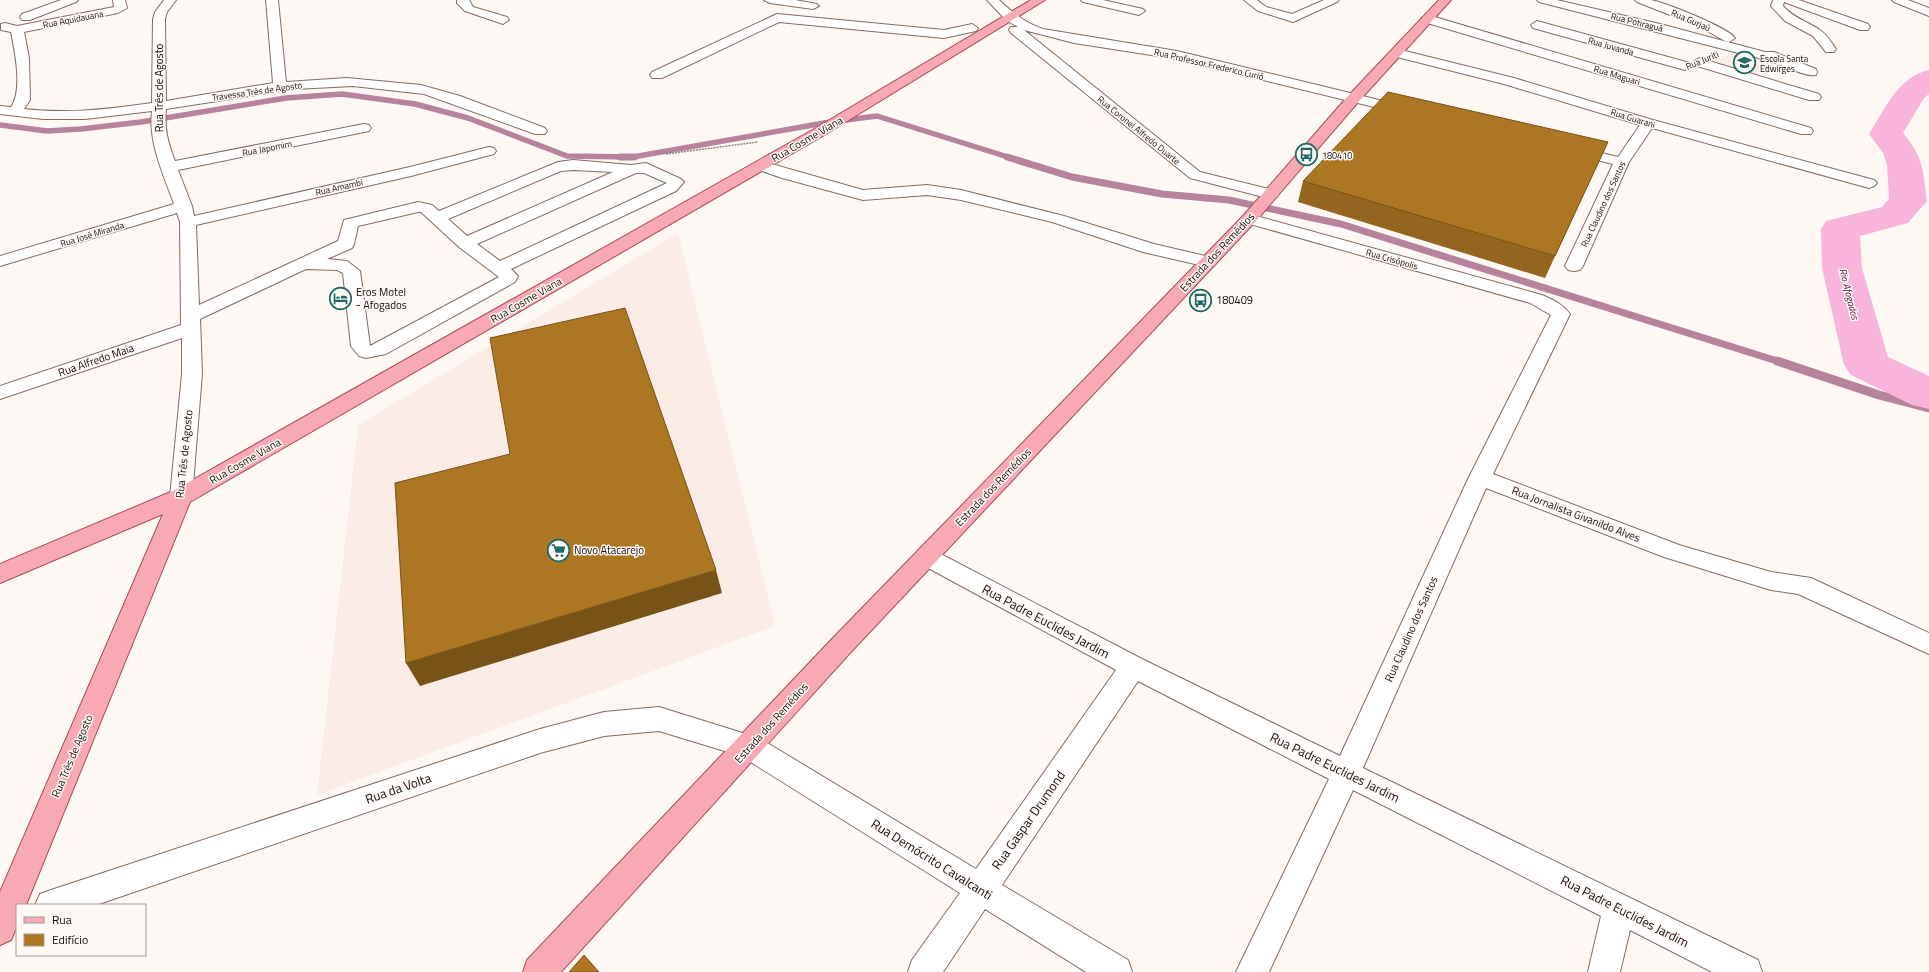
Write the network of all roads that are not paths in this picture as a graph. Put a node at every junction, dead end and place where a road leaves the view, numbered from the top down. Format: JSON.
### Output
{"nodes":[{"id":1,"x":72,"y":0,"type":"edge"},
{"id":2,"x":119,"y":0,"type":"edge"},
{"id":3,"x":170,"y":0,"type":"edge"},
{"id":4,"x":272,"y":0,"type":"edge"},
{"id":5,"x":463,"y":0,"type":"edge"},
{"id":6,"x":770,"y":0,"type":"edge"},
{"id":7,"x":993,"y":0,"type":"edge"},
{"id":8,"x":1039,"y":0,"type":"edge"},
{"id":9,"x":1087,"y":0,"type":"edge"},
{"id":10,"x":1250,"y":0,"type":"edge"},
{"id":11,"x":1333,"y":0,"type":"edge"},
{"id":12,"x":1543,"y":0,"type":"edge"},
{"id":13,"x":1640,"y":0,"type":"edge"},
{"id":14,"x":1779,"y":0,"type":"edge"},
{"id":15,"x":1788,"y":0,"type":"edge"},
{"id":16,"x":1898,"y":0,"type":"edge"},
{"id":17,"x":1441,"y":1,"type":"edge"},
{"id":18,"x":824,"y":8,"type":"dead end"},
{"id":19,"x":1139,"y":11,"type":"dead end"},
{"id":20,"x":1929,"y":12,"type":"edge"},
{"id":21,"x":1678,"y":13,"type":"junction"},
{"id":22,"x":894,"y":17,"type":"dead end"},
{"id":23,"x":1428,"y":19,"type":"junction"},
{"id":24,"x":503,"y":20,"type":"dead end"},
{"id":25,"x":1006,"y":20,"type":"junction"},
{"id":26,"x":1537,"y":25,"type":"dead end"},
{"id":27,"x":1864,"y":27,"type":"dead end"},
{"id":28,"x":972,"y":28,"type":"junction"},
{"id":29,"x":1661,"y":28,"type":"junction"},
{"id":30,"x":17,"y":30,"type":"junction"},
{"id":31,"x":988,"y":30,"type":"junction"},
{"id":32,"x":1730,"y":47,"type":"junction"},
{"id":33,"x":1830,"y":49,"type":"dead end"},
{"id":34,"x":1397,"y":53,"type":"junction"},
{"id":35,"x":1783,"y":61,"type":"junction"},
{"id":36,"x":1699,"y":62,"type":"junction"},
{"id":37,"x":1685,"y":66,"type":"junction"},
{"id":38,"x":1811,"y":72,"type":"dead end"},
{"id":39,"x":657,"y":75,"type":"dead end"},
{"id":40,"x":280,"y":86,"type":"junction"},
{"id":41,"x":1655,"y":86,"type":"junction"},
{"id":42,"x":1814,"y":97,"type":"dead end"},
{"id":43,"x":1354,"y":98,"type":"junction"},
{"id":44,"x":7,"y":112,"type":"edge"},
{"id":45,"x":158,"y":114,"type":"junction"},
{"id":46,"x":1423,"y":114,"type":"edge"},
{"id":47,"x":1648,"y":123,"type":"junction"},
{"id":48,"x":364,"y":128,"type":"dead end"},
{"id":49,"x":540,"y":131,"type":"dead end"},
{"id":50,"x":1806,"y":131,"type":"dead end"},
{"id":51,"x":1561,"y":148,"type":"edge"},
{"id":52,"x":489,"y":151,"type":"dead end"},
{"id":53,"x":1622,"y":162,"type":"junction"},
{"id":54,"x":761,"y":166,"type":"junction"},
{"id":55,"x":169,"y":167,"type":"junction"},
{"id":56,"x":632,"y":169,"type":"junction"},
{"id":57,"x":1869,"y":183,"type":"dead end"},
{"id":58,"x":1259,"y":207,"type":"junction"},
{"id":59,"x":186,"y":214,"type":"junction"},
{"id":60,"x":437,"y":218,"type":"junction"},
{"id":61,"x":465,"y":243,"type":"junction"},
{"id":62,"x":0,"y":261,"type":"edge"},
{"id":63,"x":1208,"y":262,"type":"junction"},
{"id":64,"x":304,"y":264,"type":"junction"},
{"id":65,"x":1574,"y":266,"type":"dead end"},
{"id":66,"x":499,"y":268,"type":"junction"},
{"id":67,"x":1536,"y":299,"type":"joint"},
{"id":68,"x":191,"y":322,"type":"junction"},
{"id":69,"x":0,"y":393,"type":"edge"},
{"id":70,"x":1480,"y":477,"type":"junction"},
{"id":71,"x":181,"y":497,"type":"junction"},
{"id":72,"x":927,"y":557,"type":"junction"},
{"id":73,"x":0,"y":574,"type":"edge"},
{"id":74,"x":1929,"y":644,"type":"edge"},
{"id":75,"x":1133,"y":668,"type":"junction"},
{"id":76,"x":749,"y":747,"type":"junction"},
{"id":77,"x":1346,"y":772,"type":"junction"},
{"id":78,"x":981,"y":889,"type":"junction"},
{"id":79,"x":54,"y":904,"type":"edge"},
{"id":80,"x":1619,"y":908,"type":"junction"},
{"id":81,"x":5,"y":922,"type":"edge"},
{"id":82,"x":539,"y":972,"type":"edge"},
{"id":83,"x":924,"y":972,"type":"edge"},
{"id":84,"x":1116,"y":972,"type":"edge"},
{"id":85,"x":1252,"y":972,"type":"edge"},
{"id":86,"x":1604,"y":972,"type":"edge"},
{"id":87,"x":1746,"y":972,"type":"edge"}],
"edges":[{"from":1,"to":30,"type":"street","name":"Rua Aquidauana"},
{"from":2,"to":30,"type":"street","name":"Rua Aquidauana"},
{"from":3,"to":45,"type":"street","name":"Rua Três de Agosto"},
{"from":4,"to":40,"type":"street"},
{"from":5,"to":24,"type":"street"},
{"from":6,"to":18,"type":"street"},
{"from":7,"to":25,"type":"street"},
{"from":8,"to":25,"type":"main road","name":"Rua Cosme Viana"},
{"from":9,"to":19,"type":"street"},
{"from":10,"to":11,"type":"street"},
{"from":12,"to":29,"type":"street","name":"Rua Potiraguá"},
{"from":13,"to":21,"type":"street","name":"Rua Gurjaú"},
{"from":14,"to":33,"type":"street"},
{"from":15,"to":27,"type":"street"},
{"from":16,"to":20,"type":"street"},
{"from":17,"to":23,"type":"main road","name":"Estrada dos Remédios"},
{"from":21,"to":29,"type":"street"},
{"from":21,"to":35,"type":"street","name":"Rua Gurjaú"},
{"from":22,"to":28,"type":"street"},
{"from":23,"to":34,"type":"main road","name":"Estrada dos Remédios"},
{"from":23,"to":41,"type":"street","name":"Rua Maguari"},
{"from":25,"to":31,"type":"main road","name":"Rua Cosme Viana"},
{"from":25,"to":43,"type":"street","name":"Rua Professor Frederico Curió"},
{"from":25,"to":58,"type":"street","name":"Rua Coronel Alfredo Duarte"},
{"from":26,"to":37,"type":"street","name":"Rua Juvanda"},
{"from":28,"to":31,"type":"street"},
{"from":28,"to":39,"type":"street"},
{"from":29,"to":32,"type":"street","name":"Rua Potiraguá"},
{"from":30,"to":44,"type":"street","name":"Rua Aquidauana"},
{"from":31,"to":54,"type":"main road","name":"Rua Cosme Viana"},
{"from":32,"to":35,"type":"street","name":"Rua Gurjaú"},
{"from":32,"to":36,"type":"street","name":"Rua Juriti"},
{"from":34,"to":43,"type":"main road","name":"Estrada dos Remédios"},
{"from":34,"to":47,"type":"street","name":"Rua Guarani"},
{"from":35,"to":38,"type":"street","name":"Rua Gurjaú"},
{"from":36,"to":37,"type":"street","name":"Rua Juriti"},
{"from":36,"to":42,"type":"street"},
{"from":37,"to":41,"type":"street","name":"Rua Juriti"},
{"from":40,"to":45,"type":"street","name":"Travessa Três de Agosto"},
{"from":40,"to":49,"type":"street","name":"Travessa Três de Agosto"},
{"from":41,"to":50,"type":"street","name":"Rua Maguari"},
{"from":43,"to":46,"type":"street","name":"Rua Professor Frederico Curió"},
{"from":43,"to":58,"type":"main road","name":"Estrada dos Remédios"},
{"from":44,"to":45,"type":"street","name":"Travessa Três de Agosto"},
{"from":45,"to":55,"type":"street","name":"Rua Três de Agosto"},
{"from":47,"to":53,"type":"street","name":"Rua Claudino dos Santos"},
{"from":47,"to":57,"type":"street","name":"Rua Guarani"},
{"from":48,"to":55,"type":"street","name":"Rua Japomim"},
{"from":51,"to":53,"type":"street"},
{"from":52,"to":59,"type":"street","name":"Rua Amambi"},
{"from":53,"to":65,"type":"street","name":"Rua Claudino dos Santos"},
{"from":54,"to":63,"type":"street"},
{"from":54,"to":71,"type":"main road","name":"Rua Cosme Viana"},
{"from":55,"to":59,"type":"street","name":"Rua Três de Agosto"},
{"from":56,"to":60,"type":"street"},
{"from":56,"to":61,"type":"street"},
{"from":56,"to":66,"type":"street"},
{"from":58,"to":63,"type":"main road","name":"Estrada dos Remédios"},
{"from":58,"to":67,"type":"street","name":"Rua Crisópolis"},
{"from":59,"to":62,"type":"street","name":"Rua José Miranda"},
{"from":59,"to":68,"type":"street","name":"Rua Três de Agosto"},
{"from":60,"to":61,"type":"street"},
{"from":60,"to":64,"type":"street","name":"Rua Alfredo Maia"},
{"from":61,"to":66,"type":"street"},
{"from":63,"to":72,"type":"main road","name":"Estrada dos Remédios"},
{"from":64,"to":66,"type":"street"},
{"from":64,"to":68,"type":"street","name":"Rua Alfredo Maia"},
{"from":67,"to":70,"type":"street","name":"Rua Claudino dos Santos"},
{"from":68,"to":69,"type":"street","name":"Rua Alfredo Maia"},
{"from":68,"to":71,"type":"street","name":"Rua Três de Agosto"},
{"from":70,"to":74,"type":"street","name":"Rua Jornalista Givanildo Alves"},
{"from":70,"to":77,"type":"street","name":"Rua Claudino dos Santos"},
{"from":71,"to":73,"type":"main road","name":"Rua Cosme Viana"},
{"from":71,"to":81,"type":"main road","name":"Rua Três de Agosto"},
{"from":72,"to":75,"type":"street","name":"Rua Padre Euclides Jardim"},
{"from":72,"to":76,"type":"main road","name":"Estrada dos Remédios"},
{"from":75,"to":77,"type":"street","name":"Rua Padre Euclides Jardim"},
{"from":75,"to":78,"type":"street","name":"Rua Gaspar Drumond"},
{"from":76,"to":78,"type":"street","name":"Rua Demócrito Cavalcanti"},
{"from":76,"to":79,"type":"street","name":"Rua da Volta"},
{"from":76,"to":82,"type":"main road","name":"Estrada dos Remédios"},
{"from":77,"to":80,"type":"street","name":"Rua Padre Euclides Jardim"},
{"from":77,"to":85,"type":"street","name":"Rua Claudino dos Santos"},
{"from":78,"to":83,"type":"street","name":"Rua Gaspar Drumond"},
{"from":78,"to":84,"type":"street","name":"Rua Demócrito Cavalcanti"},
{"from":80,"to":86,"type":"street"},
{"from":80,"to":87,"type":"street","name":"Rua Padre Euclides Jardim"}]}
